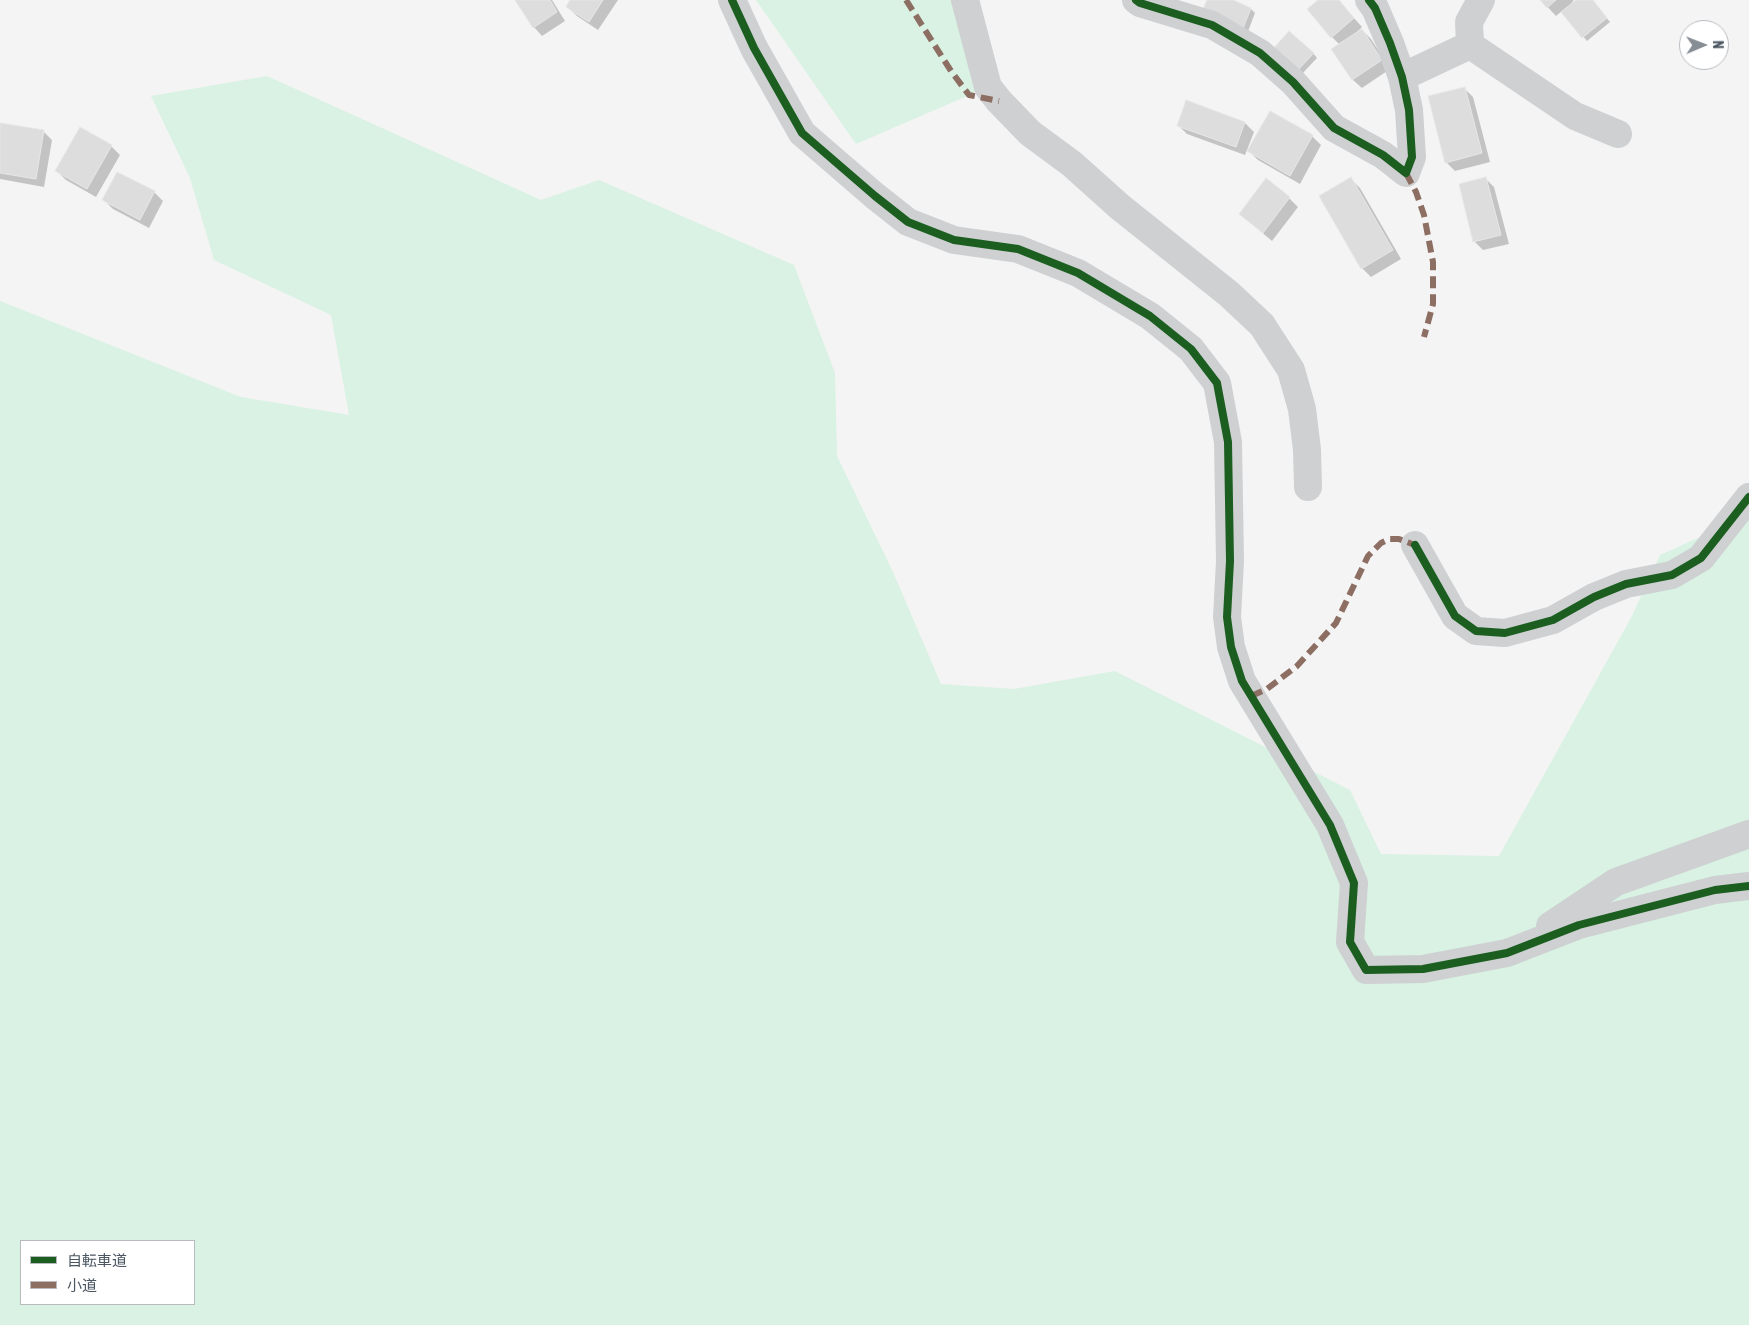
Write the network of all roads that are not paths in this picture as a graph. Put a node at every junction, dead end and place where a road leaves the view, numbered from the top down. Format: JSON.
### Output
{"nodes":[{"id":1,"x":732,"y":0,"type":"edge"},
{"id":2,"x":965,"y":0,"type":"edge"},
{"id":3,"x":1136,"y":0,"type":"edge"},
{"id":4,"x":1369,"y":0,"type":"edge"},
{"id":5,"x":1481,"y":0,"type":"edge"},
{"id":6,"x":1470,"y":45,"type":"junction"},
{"id":7,"x":1402,"y":77,"type":"junction"},
{"id":8,"x":1618,"y":134,"type":"dead end"},
{"id":9,"x":1308,"y":487,"type":"dead end"},
{"id":10,"x":1749,"y":497,"type":"edge"},
{"id":11,"x":1415,"y":545,"type":"dead end"},
{"id":12,"x":1749,"y":834,"type":"edge"},
{"id":13,"x":1749,"y":886,"type":"edge"},
{"id":14,"x":1507,"y":953,"type":"junction"}],
"edges":[{"from":1,"to":14,"type":"street"},
{"from":2,"to":9,"type":"street"},
{"from":3,"to":7,"type":"street"},
{"from":4,"to":7,"type":"street"},
{"from":5,"to":6,"type":"street"},
{"from":6,"to":7,"type":"street"},
{"from":6,"to":8,"type":"street"},
{"from":10,"to":11,"type":"street"},
{"from":12,"to":14,"type":"street"},
{"from":13,"to":14,"type":"street"}]}
